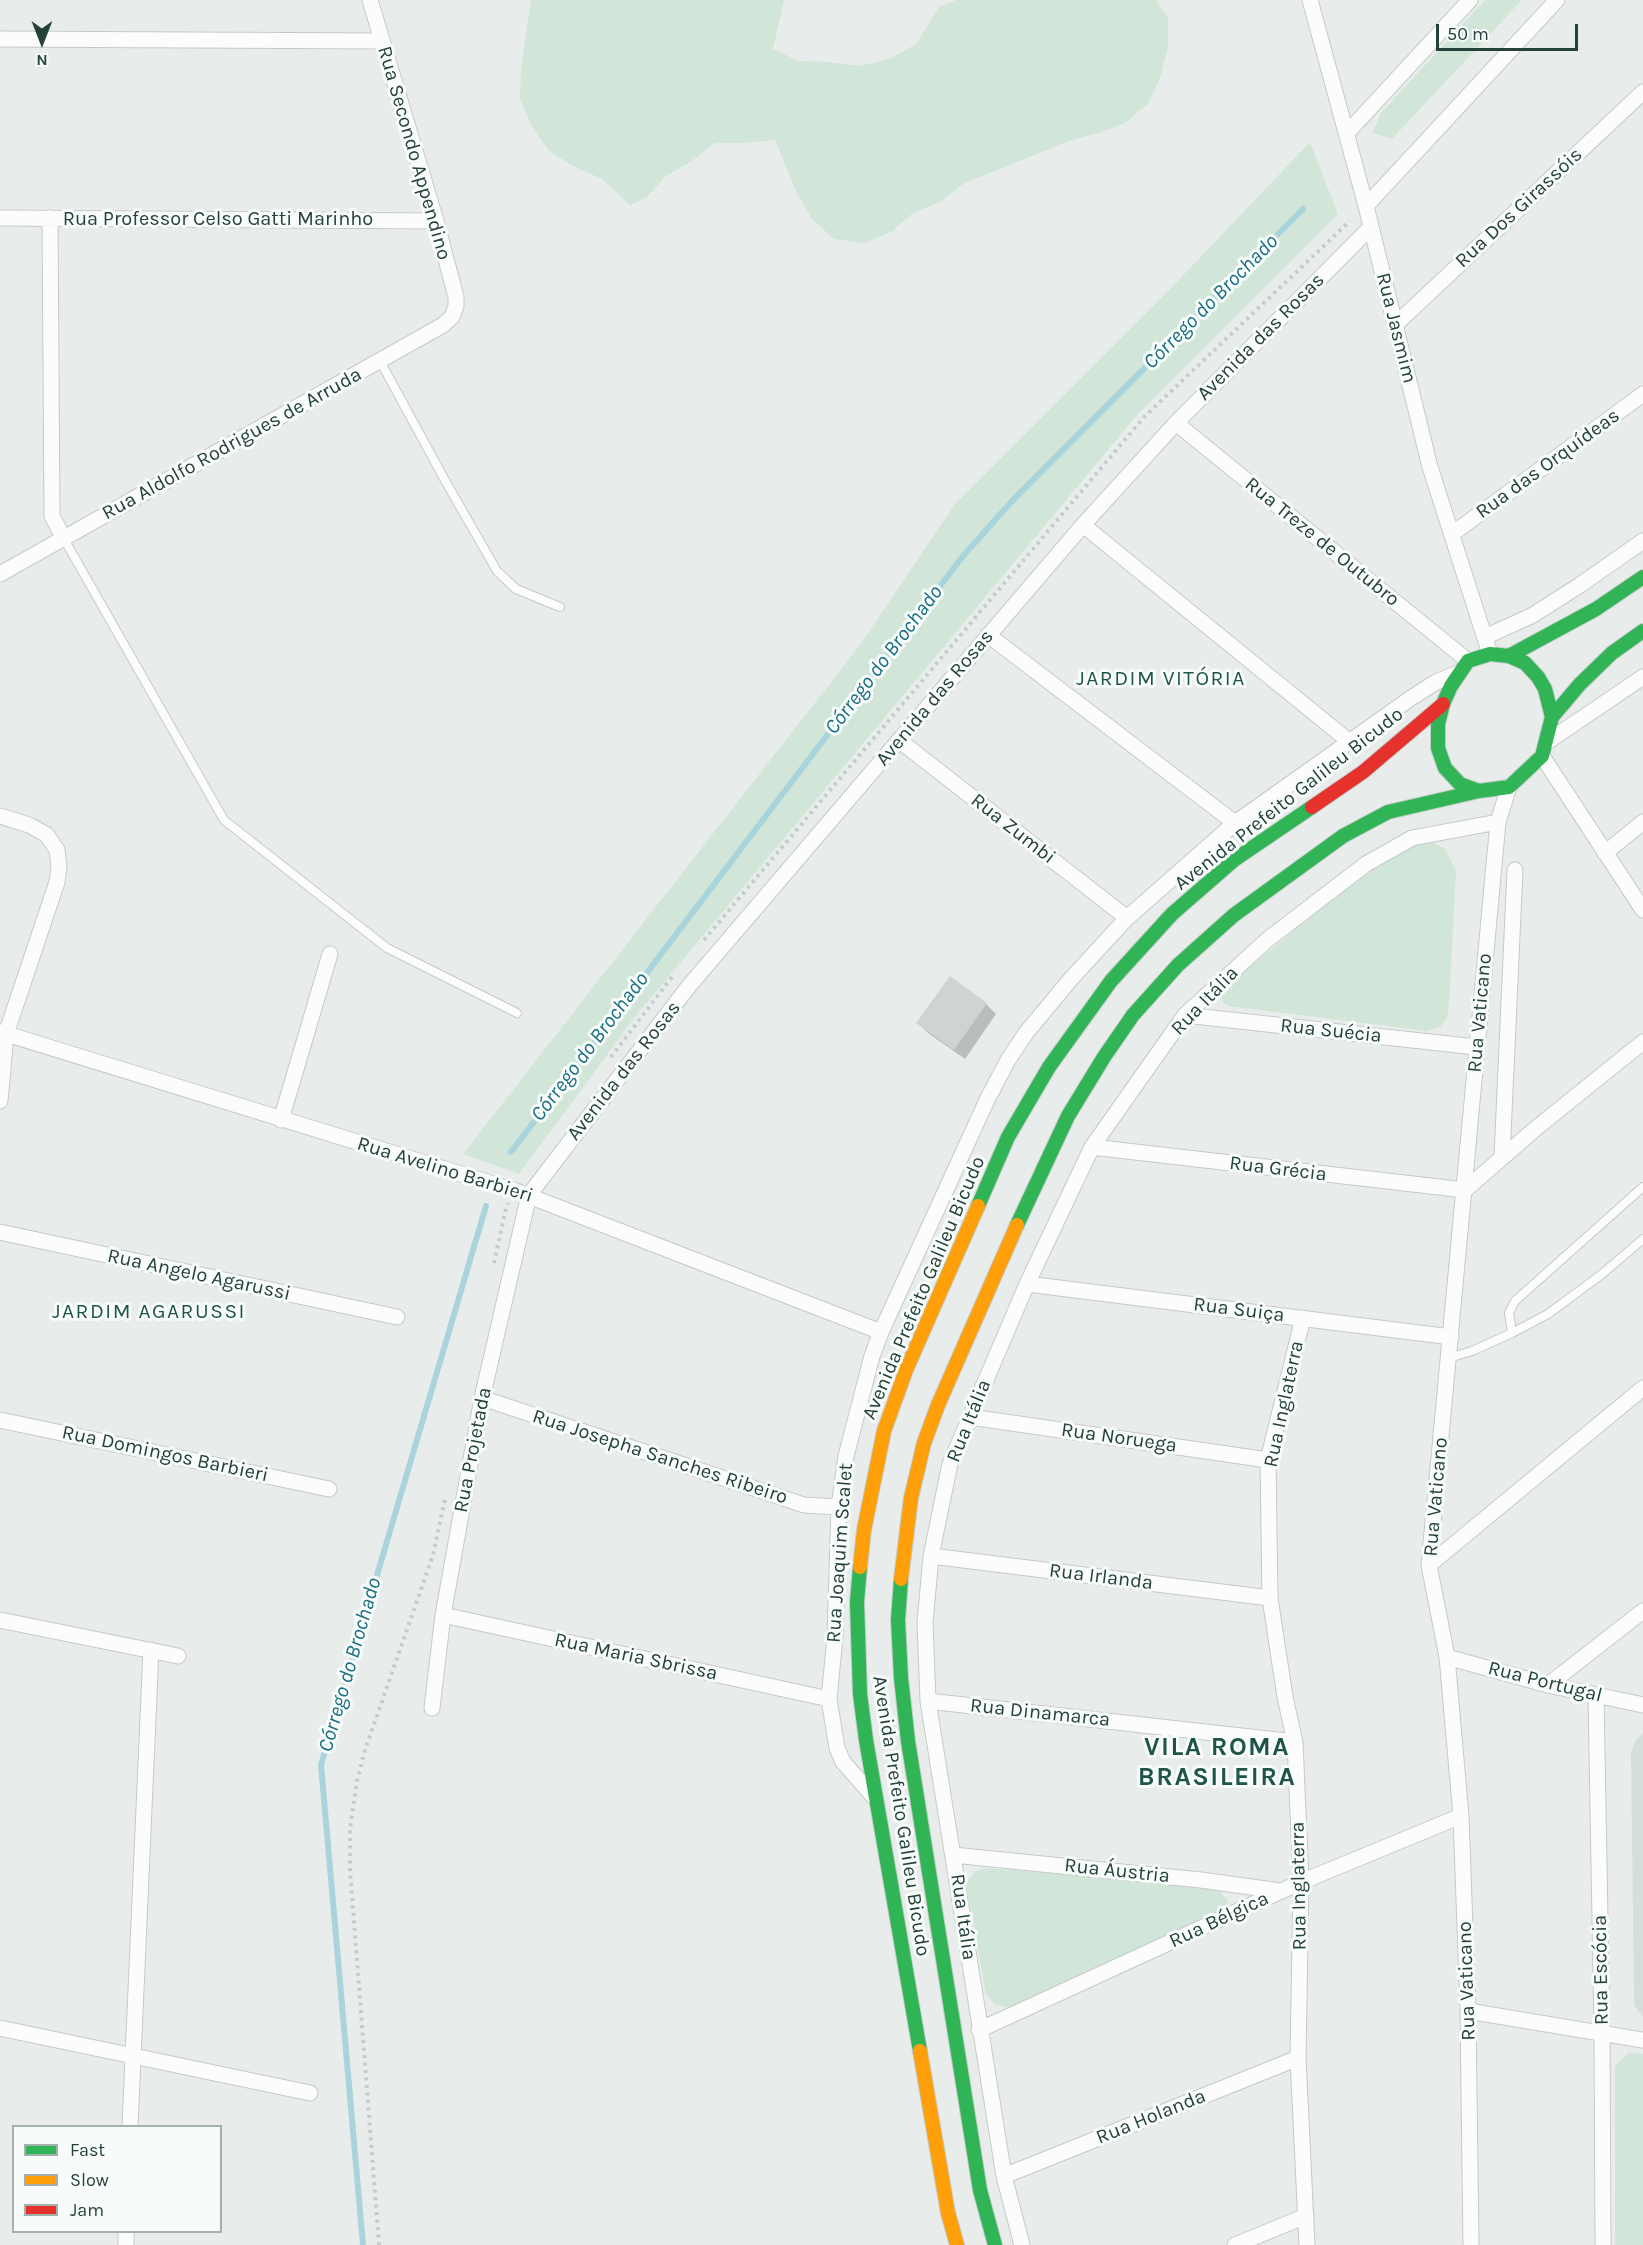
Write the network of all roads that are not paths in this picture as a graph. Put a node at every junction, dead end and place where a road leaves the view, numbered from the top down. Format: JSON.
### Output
{"nodes":[{"id":1,"x":370,"y":0,"type":"edge"},
{"id":2,"x":1310,"y":0,"type":"edge"},
{"id":3,"x":1470,"y":0,"type":"edge"},
{"id":4,"x":1557,"y":0,"type":"edge"},
{"id":5,"x":0,"y":39,"type":"edge"},
{"id":6,"x":382,"y":41,"type":"junction"},
{"id":7,"x":1643,"y":92,"type":"edge"},
{"id":8,"x":1346,"y":134,"type":"junction"},
{"id":9,"x":1366,"y":206,"type":"junction"},
{"id":10,"x":0,"y":218,"type":"edge"},
{"id":11,"x":50,"y":218,"type":"junction"},
{"id":12,"x":436,"y":221,"type":"junction"},
{"id":13,"x":1371,"y":227,"type":"junction"},
{"id":14,"x":456,"y":306,"type":"joint"},
{"id":15,"x":1395,"y":325,"type":"junction"},
{"id":16,"x":380,"y":361,"type":"junction"},
{"id":17,"x":1643,"y":394,"type":"edge"},
{"id":18,"x":1176,"y":423,"type":"junction"},
{"id":19,"x":1083,"y":525,"type":"junction"},
{"id":20,"x":1452,"y":534,"type":"junction"},
{"id":21,"x":64,"y":539,"type":"junction"},
{"id":22,"x":1643,"y":541,"type":"edge"},
{"id":23,"x":0,"y":574,"type":"edge"},
{"id":24,"x":1643,"y":577,"type":"edge"},
{"id":25,"x":560,"y":607,"type":"dead end"},
{"id":26,"x":1643,"y":631,"type":"edge"},
{"id":27,"x":988,"y":635,"type":"junction"},
{"id":28,"x":1485,"y":636,"type":"junction"},
{"id":29,"x":1490,"y":654,"type":"junction"},
{"id":30,"x":1509,"y":656,"type":"junction"},
{"id":31,"x":1463,"y":667,"type":"junction"},
{"id":32,"x":1643,"y":677,"type":"edge"},
{"id":33,"x":1443,"y":704,"type":"junction"},
{"id":34,"x":1552,"y":717,"type":"junction"},
{"id":35,"x":900,"y":741,"type":"junction"},
{"id":36,"x":1350,"y":742,"type":"junction"},
{"id":37,"x":1544,"y":749,"type":"junction"},
{"id":38,"x":1509,"y":787,"type":"junction"},
{"id":39,"x":1479,"y":791,"type":"junction"},
{"id":40,"x":0,"y":816,"type":"edge"},
{"id":41,"x":1498,"y":822,"type":"junction"},
{"id":42,"x":1643,"y":822,"type":"edge"},
{"id":43,"x":1235,"y":823,"type":"junction"},
{"id":44,"x":1605,"y":853,"type":"junction"},
{"id":45,"x":1515,"y":870,"type":"dead end"},
{"id":46,"x":1643,"y":910,"type":"edge"},
{"id":47,"x":1126,"y":918,"type":"junction"},
{"id":48,"x":330,"y":954,"type":"dead end"},
{"id":49,"x":517,"y":1013,"type":"dead end"},
{"id":50,"x":1185,"y":1016,"type":"junction"},
{"id":51,"x":3,"y":1033,"type":"edge"},
{"id":52,"x":1643,"y":1042,"type":"edge"},
{"id":53,"x":1476,"y":1047,"type":"junction"},
{"id":54,"x":0,"y":1101,"type":"edge"},
{"id":55,"x":281,"y":1120,"type":"junction"},
{"id":56,"x":1092,"y":1147,"type":"junction"},
{"id":57,"x":1502,"y":1157,"type":"junction"},
{"id":58,"x":1643,"y":1187,"type":"edge"},
{"id":59,"x":1465,"y":1190,"type":"junction"},
{"id":60,"x":523,"y":1193,"type":"junction"},
{"id":61,"x":0,"y":1232,"type":"edge"},
{"id":62,"x":1643,"y":1239,"type":"edge"},
{"id":63,"x":1027,"y":1284,"type":"junction"},
{"id":64,"x":397,"y":1317,"type":"dead end"},
{"id":65,"x":1303,"y":1318,"type":"junction"},
{"id":66,"x":881,"y":1332,"type":"junction"},
{"id":67,"x":1512,"y":1333,"type":"junction"},
{"id":68,"x":1451,"y":1337,"type":"junction"},
{"id":69,"x":1449,"y":1358,"type":"junction"},
{"id":70,"x":1643,"y":1388,"type":"edge"},
{"id":71,"x":482,"y":1398,"type":"junction"},
{"id":72,"x":970,"y":1417,"type":"junction"},
{"id":73,"x":0,"y":1420,"type":"edge"},
{"id":74,"x":1268,"y":1460,"type":"junction"},
{"id":75,"x":329,"y":1489,"type":"dead end"},
{"id":76,"x":839,"y":1508,"type":"junction"},
{"id":77,"x":931,"y":1556,"type":"junction"},
{"id":78,"x":1429,"y":1565,"type":"junction"},
{"id":79,"x":1270,"y":1598,"type":"junction"},
{"id":80,"x":1643,"y":1611,"type":"edge"},
{"id":81,"x":443,"y":1615,"type":"junction"},
{"id":82,"x":0,"y":1620,"type":"edge"},
{"id":83,"x":151,"y":1650,"type":"junction"},
{"id":84,"x":178,"y":1656,"type":"dead end"},
{"id":85,"x":1447,"y":1657,"type":"junction"},
{"id":86,"x":1548,"y":1685,"type":"junction"},
{"id":87,"x":1596,"y":1695,"type":"junction"},
{"id":88,"x":829,"y":1699,"type":"junction"},
{"id":89,"x":928,"y":1701,"type":"junction"},
{"id":90,"x":1643,"y":1705,"type":"edge"},
{"id":91,"x":432,"y":1707,"type":"dead end"},
{"id":92,"x":1295,"y":1742,"type":"junction"},
{"id":93,"x":876,"y":1800,"type":"junction"},
{"id":94,"x":1461,"y":1816,"type":"junction"},
{"id":95,"x":953,"y":1855,"type":"junction"},
{"id":96,"x":1301,"y":1882,"type":"junction"},
{"id":97,"x":1280,"y":1892,"type":"junction"},
{"id":98,"x":1468,"y":2011,"type":"junction"},
{"id":99,"x":0,"y":2028,"type":"edge"},
{"id":100,"x":979,"y":2030,"type":"junction"},
{"id":101,"x":1602,"y":2033,"type":"junction"},
{"id":102,"x":1643,"y":2040,"type":"edge"},
{"id":103,"x":132,"y":2055,"type":"junction"},
{"id":104,"x":1298,"y":2058,"type":"junction"},
{"id":105,"x":310,"y":2093,"type":"dead end"},
{"id":106,"x":129,"y":2125,"type":"edge"},
{"id":107,"x":1004,"y":2176,"type":"junction"},
{"id":108,"x":1306,"y":2216,"type":"junction"},
{"id":109,"x":957,"y":2245,"type":"edge"},
{"id":110,"x":995,"y":2245,"type":"edge"},
{"id":111,"x":1022,"y":2245,"type":"edge"},
{"id":112,"x":1235,"y":2245,"type":"edge"},
{"id":113,"x":1307,"y":2245,"type":"edge"},
{"id":114,"x":1471,"y":2245,"type":"edge"},
{"id":115,"x":1602,"y":2245,"type":"edge"}],
"edges":[{"from":1,"to":6,"type":"street","name":"Rua Secondo Appendino"},
{"from":2,"to":8,"type":"street","name":"Rua Jasmim"},
{"from":3,"to":8,"type":"street"},
{"from":4,"to":9,"type":"street"},
{"from":5,"to":6,"type":"street"},
{"from":6,"to":12,"type":"street","name":"Rua Secondo Appendino"},
{"from":7,"to":15,"type":"street","name":"Rua Dos Girassóis"},
{"from":8,"to":9,"type":"street","name":"Rua Jasmim"},
{"from":9,"to":13,"type":"street","name":"Rua Jasmim"},
{"from":10,"to":11,"type":"street","name":"Rua Professor Celso Gatti Marinho"},
{"from":11,"to":12,"type":"street","name":"Rua Professor Celso Gatti Marinho"},
{"from":11,"to":21,"type":"street"},
{"from":12,"to":14,"type":"street","name":"Rua Secondo Appendino"},
{"from":13,"to":15,"type":"street","name":"Rua Jasmim"},
{"from":13,"to":18,"type":"street","name":"Avenida das Rosas"},
{"from":14,"to":16,"type":"street","name":"Rua Aldolfo Rodrigues de Arruda"},
{"from":15,"to":20,"type":"street","name":"Rua Jasmim"},
{"from":16,"to":21,"type":"street","name":"Rua Aldolfo Rodrigues de Arruda"},
{"from":16,"to":25,"type":"lane"},
{"from":17,"to":20,"type":"street","name":"Rua das Orquídeas"},
{"from":18,"to":19,"type":"street","name":"Avenida das Rosas"},
{"from":18,"to":31,"type":"street","name":"Rua Treze de Outubro"},
{"from":19,"to":27,"type":"street","name":"Avenida das Rosas"},
{"from":19,"to":36,"type":"street"},
{"from":20,"to":28,"type":"street","name":"Rua Jasmim"},
{"from":21,"to":23,"type":"street","name":"Rua Aldolfo Rodrigues de Arruda"},
{"from":21,"to":49,"type":"lane"},
{"from":22,"to":28,"type":"street"},
{"from":24,"to":30,"type":"main road"},
{"from":26,"to":34,"type":"main road"},
{"from":27,"to":35,"type":"street","name":"Avenida das Rosas"},
{"from":27,"to":43,"type":"street"},
{"from":28,"to":29,"type":"street","name":"Rua Jasmim"},
{"from":29,"to":30,"type":"main road"},
{"from":29,"to":31,"type":"main road"},
{"from":30,"to":34,"type":"main road"},
{"from":31,"to":33,"type":"main road"},
{"from":31,"to":36,"type":"street","name":"Rua Joaquim Scalet"},
{"from":32,"to":37,"type":"street"},
{"from":33,"to":39,"type":"main road"},
{"from":33,"to":93,"type":"main road","name":"Avenida Prefeito Galileu Bicudo"},
{"from":34,"to":37,"type":"main road"},
{"from":35,"to":47,"type":"street","name":"Rua Zumbi"},
{"from":35,"to":60,"type":"street","name":"Avenida das Rosas"},
{"from":36,"to":43,"type":"street","name":"Rua Joaquim Scalet"},
{"from":37,"to":38,"type":"main road"},
{"from":37,"to":44,"type":"street"},
{"from":38,"to":39,"type":"main road"},
{"from":38,"to":41,"type":"street","name":"Rua Vaticano"},
{"from":39,"to":110,"type":"main road","name":"Avenida Prefeito Galileu Bicudo"},
{"from":40,"to":51,"type":"street"},
{"from":41,"to":50,"type":"street","name":"Rua Itália"},
{"from":41,"to":53,"type":"street","name":"Rua Vaticano"},
{"from":42,"to":44,"type":"street"},
{"from":43,"to":47,"type":"street","name":"Rua Joaquim Scalet"},
{"from":44,"to":46,"type":"street"},
{"from":45,"to":57,"type":"street"},
{"from":47,"to":66,"type":"street","name":"Rua Joaquim Scalet"},
{"from":48,"to":55,"type":"street"},
{"from":50,"to":53,"type":"street","name":"Rua Suécia"},
{"from":50,"to":56,"type":"street","name":"Rua Itália"},
{"from":51,"to":54,"type":"street"},
{"from":51,"to":55,"type":"street","name":"Rua Avelino Barbieri"},
{"from":52,"to":57,"type":"street"},
{"from":53,"to":59,"type":"street","name":"Rua Vaticano"},
{"from":55,"to":60,"type":"street","name":"Rua Avelino Barbieri"},
{"from":56,"to":59,"type":"street","name":"Rua Grécia"},
{"from":56,"to":63,"type":"street","name":"Rua Itália"},
{"from":57,"to":59,"type":"street"},
{"from":58,"to":67,"type":"lane"},
{"from":59,"to":68,"type":"street","name":"Rua Vaticano"},
{"from":60,"to":66,"type":"street","name":"Rua Avelino Barbieri"},
{"from":60,"to":71,"type":"street","name":"Rua Projetada"},
{"from":61,"to":64,"type":"street","name":"Rua Angelo Agarussi"},
{"from":62,"to":67,"type":"lane"},
{"from":63,"to":65,"type":"street","name":"Rua Suiça"},
{"from":63,"to":72,"type":"street","name":"Rua Itália"},
{"from":65,"to":68,"type":"street","name":"Rua Suiça"},
{"from":65,"to":74,"type":"street","name":"Rua Inglaterra"},
{"from":66,"to":76,"type":"street","name":"Rua Joaquim Scalet"},
{"from":67,"to":69,"type":"lane"},
{"from":68,"to":69,"type":"street","name":"Rua Vaticano"},
{"from":69,"to":78,"type":"street","name":"Rua Vaticano"},
{"from":70,"to":78,"type":"street"},
{"from":71,"to":76,"type":"street","name":"Rua Josepha Sanches Ribeiro"},
{"from":71,"to":81,"type":"street","name":"Rua Projetada"},
{"from":72,"to":74,"type":"street","name":"Rua Noruega"},
{"from":72,"to":77,"type":"street","name":"Rua Itália"},
{"from":73,"to":75,"type":"street","name":"Rua Domingos Barbieri"},
{"from":74,"to":79,"type":"street","name":"Rua Inglaterra"},
{"from":76,"to":88,"type":"street","name":"Rua Joaquim Scalet"},
{"from":77,"to":79,"type":"street","name":"Rua Irlanda"},
{"from":77,"to":89,"type":"street","name":"Rua Itália"},
{"from":78,"to":85,"type":"street","name":"Rua Vaticano"},
{"from":79,"to":92,"type":"street","name":"Rua Inglaterra"},
{"from":80,"to":86,"type":"street"},
{"from":81,"to":88,"type":"street","name":"Rua Maria Sbrissa"},
{"from":81,"to":91,"type":"street","name":"Rua Projetada"},
{"from":82,"to":83,"type":"street"},
{"from":83,"to":84,"type":"street"},
{"from":83,"to":103,"type":"street"},
{"from":85,"to":86,"type":"street","name":"Rua Portugal"},
{"from":85,"to":94,"type":"street","name":"Rua Vaticano"},
{"from":86,"to":87,"type":"street","name":"Rua Portugal"},
{"from":87,"to":90,"type":"street","name":"Rua Portugal"},
{"from":87,"to":101,"type":"street","name":"Rua Escócia"},
{"from":88,"to":93,"type":"street","name":"Rua Joaquim Scalet"},
{"from":89,"to":92,"type":"street","name":"Rua Dinamarca"},
{"from":89,"to":95,"type":"street","name":"Rua Itália"},
{"from":92,"to":96,"type":"street","name":"Rua Inglaterra"},
{"from":93,"to":109,"type":"main road","name":"Avenida Prefeito Galileu Bicudo"},
{"from":94,"to":96,"type":"street","name":"Rua Bélgica"},
{"from":94,"to":98,"type":"street","name":"Rua Vaticano"},
{"from":95,"to":97,"type":"street","name":"Rua Áustria"},
{"from":95,"to":100,"type":"street","name":"Rua Itália"},
{"from":96,"to":97,"type":"street","name":"Rua Bélgica"},
{"from":96,"to":104,"type":"street","name":"Rua Inglaterra"},
{"from":97,"to":100,"type":"street","name":"Rua Bélgica"},
{"from":98,"to":101,"type":"street"},
{"from":98,"to":114,"type":"street","name":"Rua Vaticano"},
{"from":99,"to":103,"type":"street"},
{"from":100,"to":107,"type":"street","name":"Rua Itália"},
{"from":101,"to":102,"type":"street"},
{"from":101,"to":115,"type":"street","name":"Rua Escócia"},
{"from":103,"to":105,"type":"street"},
{"from":103,"to":106,"type":"street"},
{"from":104,"to":107,"type":"street","name":"Rua Holanda"},
{"from":104,"to":108,"type":"street","name":"Rua Inglaterra"},
{"from":107,"to":111,"type":"street","name":"Rua Itália"},
{"from":108,"to":112,"type":"street"},
{"from":108,"to":113,"type":"street","name":"Rua Inglaterra"}]}
